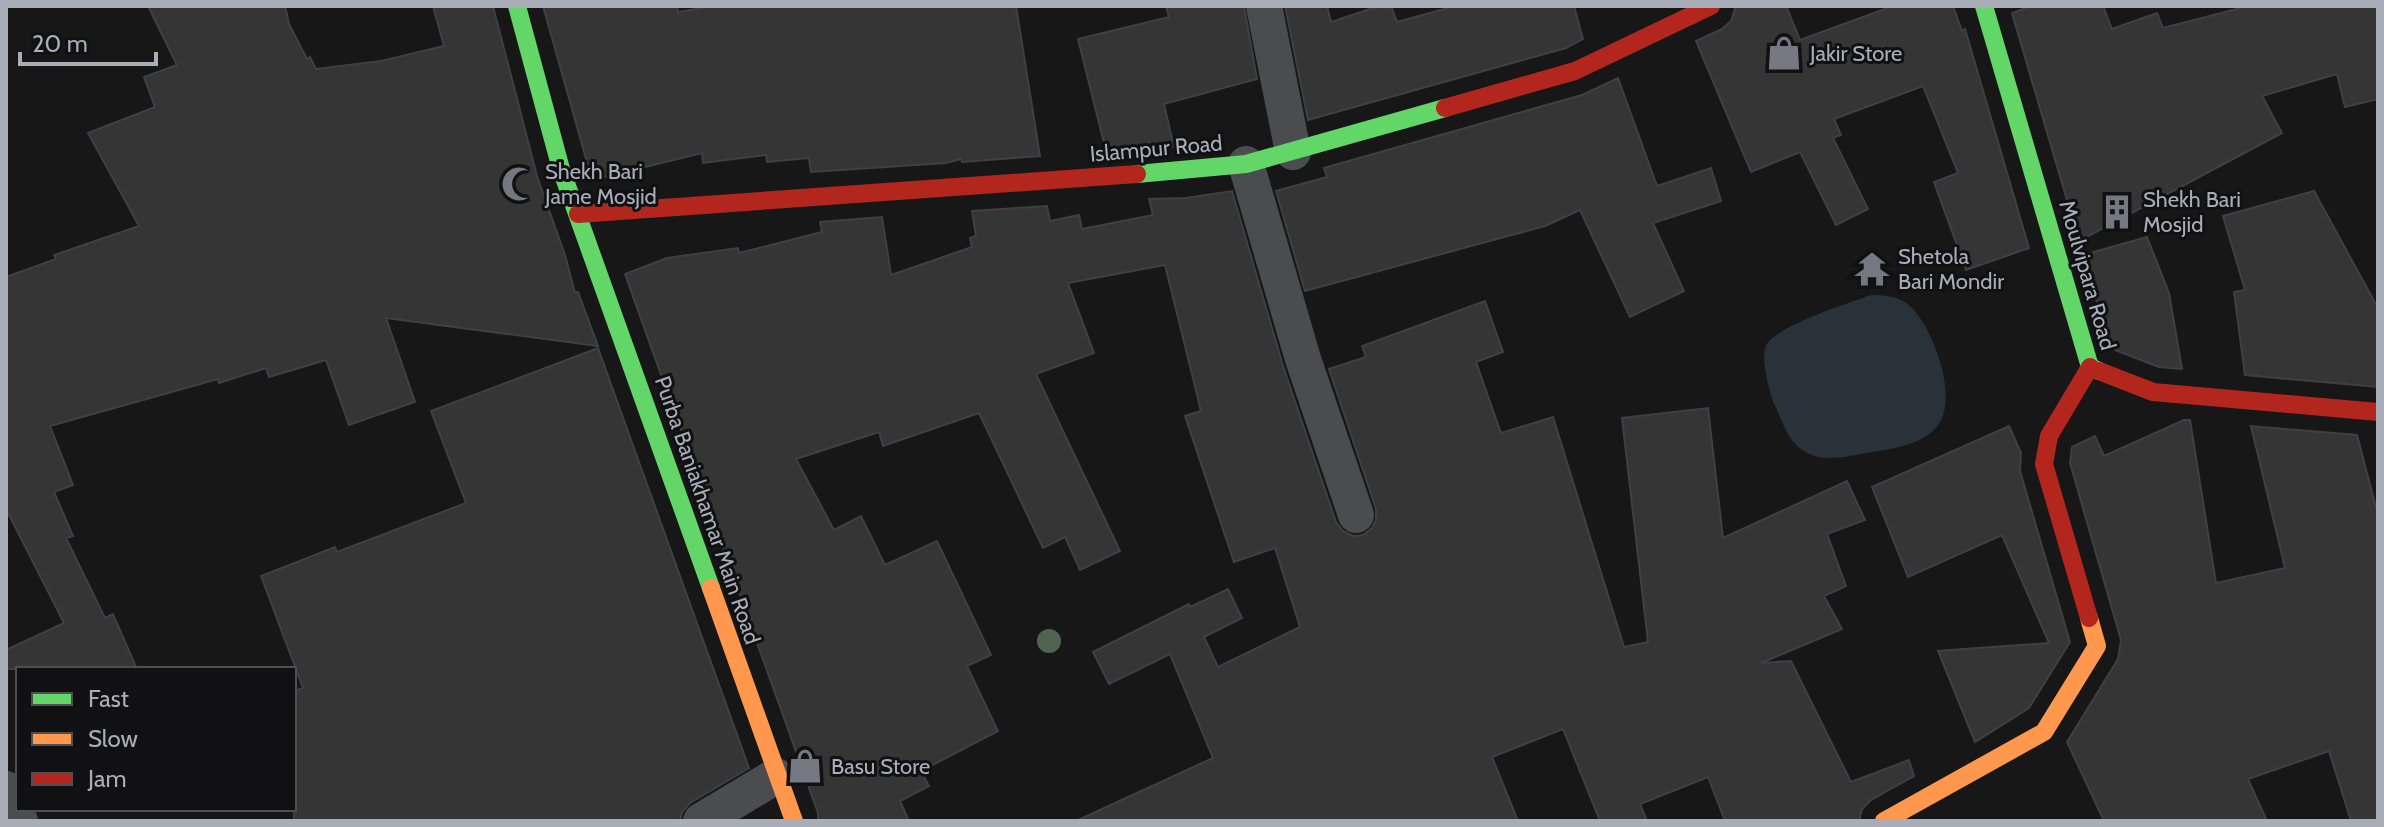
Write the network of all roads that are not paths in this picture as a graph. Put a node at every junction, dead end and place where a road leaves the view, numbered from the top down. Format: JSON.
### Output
{"nodes":[{"id":1,"x":517,"y":6,"type":"edge"},
{"id":2,"x":1264,"y":6,"type":"edge"},
{"id":3,"x":1711,"y":6,"type":"edge"},
{"id":4,"x":1984,"y":6,"type":"edge"},
{"id":5,"x":1293,"y":152,"type":"junction"},
{"id":6,"x":1246,"y":164,"type":"junction"},
{"id":7,"x":578,"y":214,"type":"junction"},
{"id":8,"x":2090,"y":367,"type":"junction"},
{"id":9,"x":2378,"y":412,"type":"edge"},
{"id":10,"x":1356,"y":515,"type":"dead end"},
{"id":11,"x":776,"y":776,"type":"junction"},
{"id":12,"x":6,"y":789,"type":"edge"},
{"id":13,"x":20,"y":821,"type":"edge"},
{"id":14,"x":701,"y":821,"type":"edge"},
{"id":15,"x":794,"y":821,"type":"edge"},
{"id":16,"x":1884,"y":821,"type":"edge"}],
"edges":[{"from":1,"to":7,"type":"street","name":"Purba Baniakhamar Main Road"},
{"from":2,"to":5,"type":"street"},
{"from":3,"to":5,"type":"street","name":"Islampur Road"},
{"from":4,"to":8,"type":"street","name":"Moulvipara Road"},
{"from":5,"to":6,"type":"street","name":"Islampur Road"},
{"from":6,"to":7,"type":"street","name":"Islampur Road"},
{"from":6,"to":10,"type":"street"},
{"from":7,"to":11,"type":"street","name":"Purba Baniakhamar Main Road"},
{"from":8,"to":9,"type":"street","name":"Moulvipara Road"},
{"from":8,"to":16,"type":"street"},
{"from":11,"to":14,"type":"street"},
{"from":11,"to":15,"type":"street","name":"Purba Baniakhamar Main Road"},
{"from":12,"to":13,"type":"street"}]}
